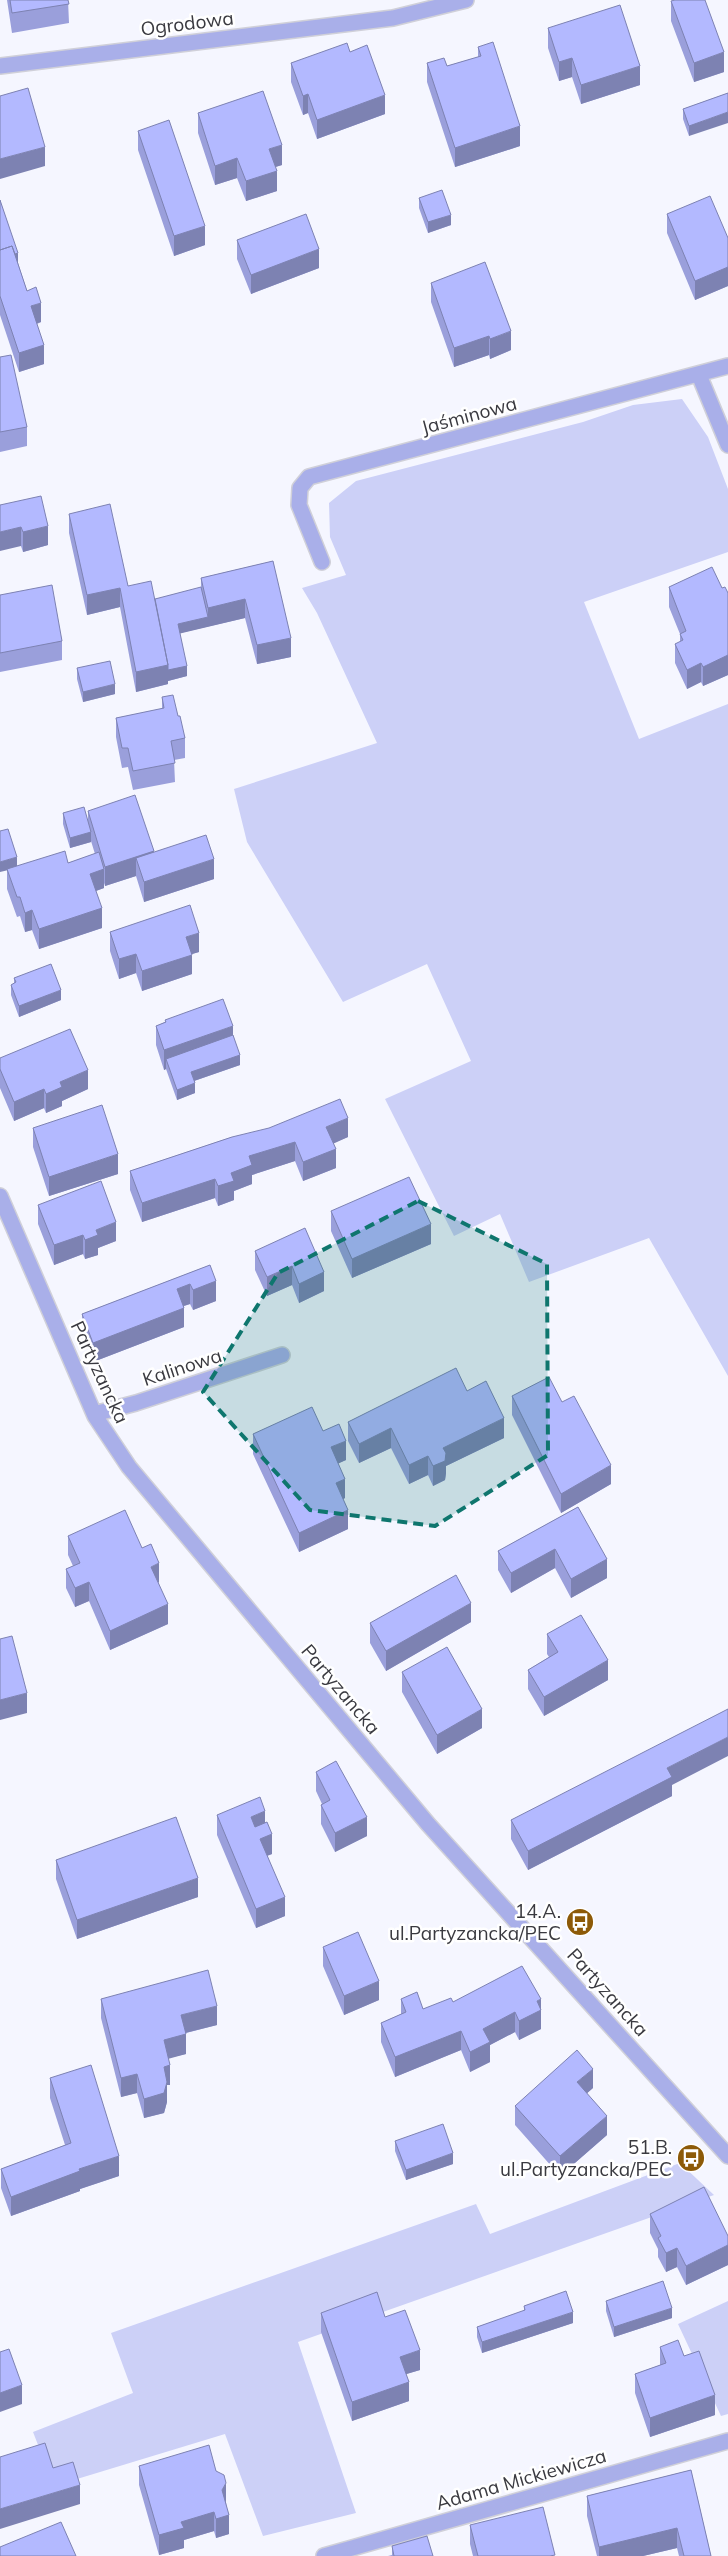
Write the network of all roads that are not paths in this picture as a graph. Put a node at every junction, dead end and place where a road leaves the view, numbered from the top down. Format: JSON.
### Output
{"nodes":[{"id":1,"x":466,"y":0,"type":"edge"},
{"id":2,"x":0,"y":66,"type":"edge"},
{"id":3,"x":728,"y":366,"type":"edge"},
{"id":4,"x":699,"y":375,"type":"junction"},
{"id":5,"x":728,"y":445,"type":"edge"},
{"id":6,"x":322,"y":562,"type":"dead end"},
{"id":7,"x":0,"y":1196,"type":"edge"},
{"id":8,"x":282,"y":1355,"type":"dead end"},
{"id":9,"x":94,"y":1414,"type":"junction"},
{"id":10,"x":728,"y":2156,"type":"edge"},
{"id":11,"x":728,"y":2441,"type":"edge"},
{"id":12,"x":324,"y":2556,"type":"edge"}],
"edges":[{"from":1,"to":2,"type":"street","name":"Ogrodowa"},
{"from":3,"to":4,"type":"street","name":"Jaśminowa"},
{"from":4,"to":5,"type":"street"},
{"from":4,"to":6,"type":"street","name":"Jaśminowa"},
{"from":7,"to":9,"type":"street","name":"Partyzancka"},
{"from":8,"to":9,"type":"street","name":"Kalinowa"},
{"from":9,"to":10,"type":"street","name":"Partyzancka"},
{"from":11,"to":12,"type":"street","name":"Adama Mickiewicza"}]}
